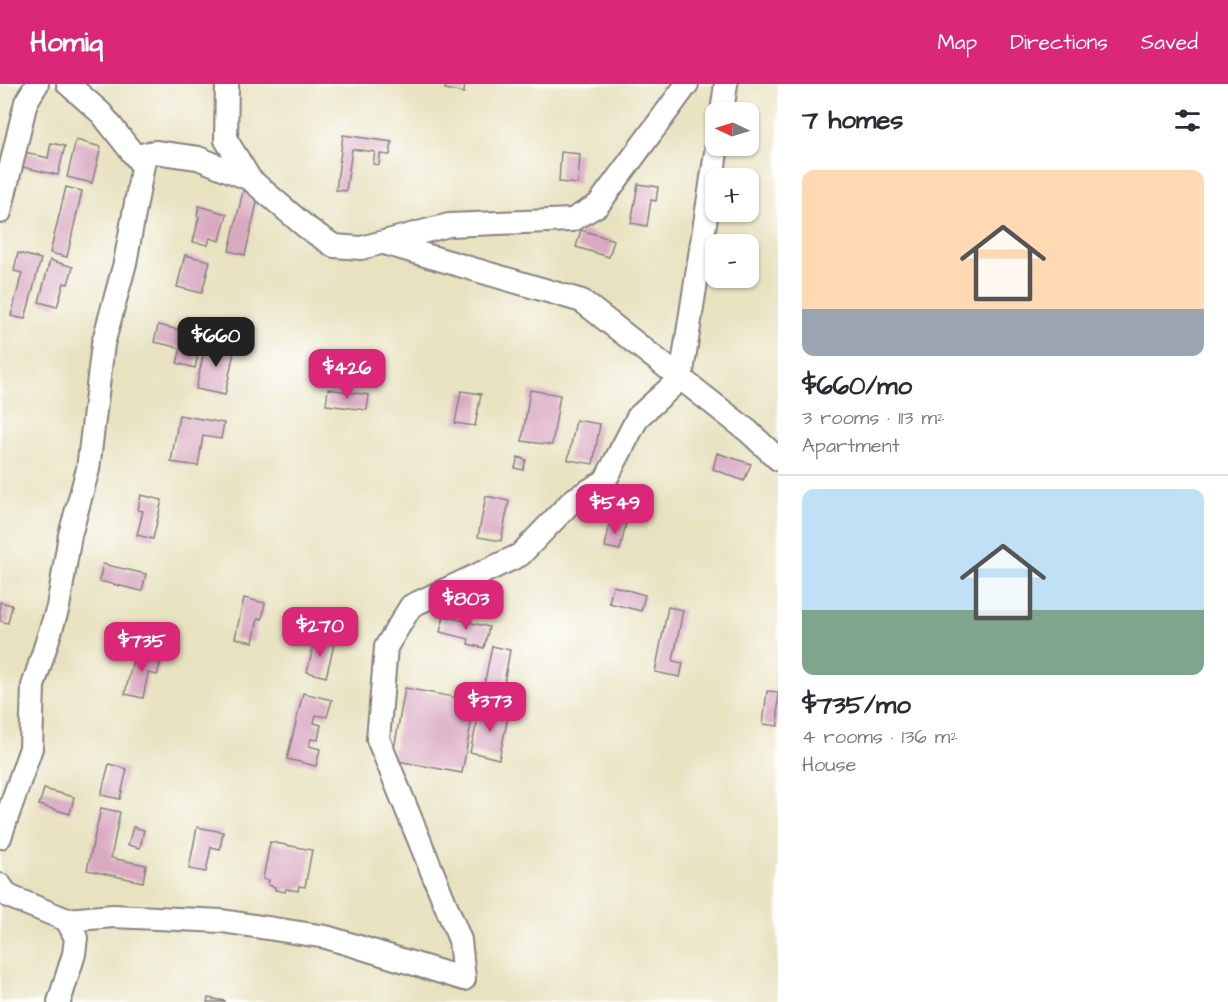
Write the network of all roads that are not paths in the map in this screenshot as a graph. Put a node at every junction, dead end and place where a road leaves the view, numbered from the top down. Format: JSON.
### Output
{"nodes":[{"id":1,"x":38,"y":84,"type":"edge"},
{"id":2,"x":68,"y":84,"type":"edge"},
{"id":3,"x":227,"y":84,"type":"edge"},
{"id":4,"x":687,"y":84,"type":"edge"},
{"id":5,"x":726,"y":84,"type":"edge"},
{"id":6,"x":723,"y":102,"type":"edge"},
{"id":7,"x":715,"y":156,"type":"edge"},
{"id":8,"x":142,"y":165,"type":"junction"},
{"id":9,"x":250,"y":179,"type":"junction"},
{"id":10,"x":0,"y":212,"type":"edge"},
{"id":11,"x":383,"y":242,"type":"junction"},
{"id":12,"x":681,"y":378,"type":"junction"},
{"id":13,"x":778,"y":459,"type":"edge"},
{"id":14,"x":0,"y":837,"type":"edge"},
{"id":15,"x":0,"y":885,"type":"edge"},
{"id":16,"x":67,"y":920,"type":"junction"},
{"id":17,"x":59,"y":1002,"type":"edge"}],
"edges":[{"from":1,"to":10,"type":"street"},
{"from":2,"to":8,"type":"street"},
{"from":3,"to":9,"type":"street"},
{"from":4,"to":11,"type":"street"},
{"from":5,"to":6,"type":"street"},
{"from":7,"to":12,"type":"street"},
{"from":8,"to":9,"type":"street"},
{"from":8,"to":14,"type":"street"},
{"from":9,"to":11,"type":"street"},
{"from":11,"to":12,"type":"street"},
{"from":12,"to":13,"type":"street"},
{"from":12,"to":16,"type":"street"},
{"from":15,"to":16,"type":"street"},
{"from":16,"to":17,"type":"street"}]}
